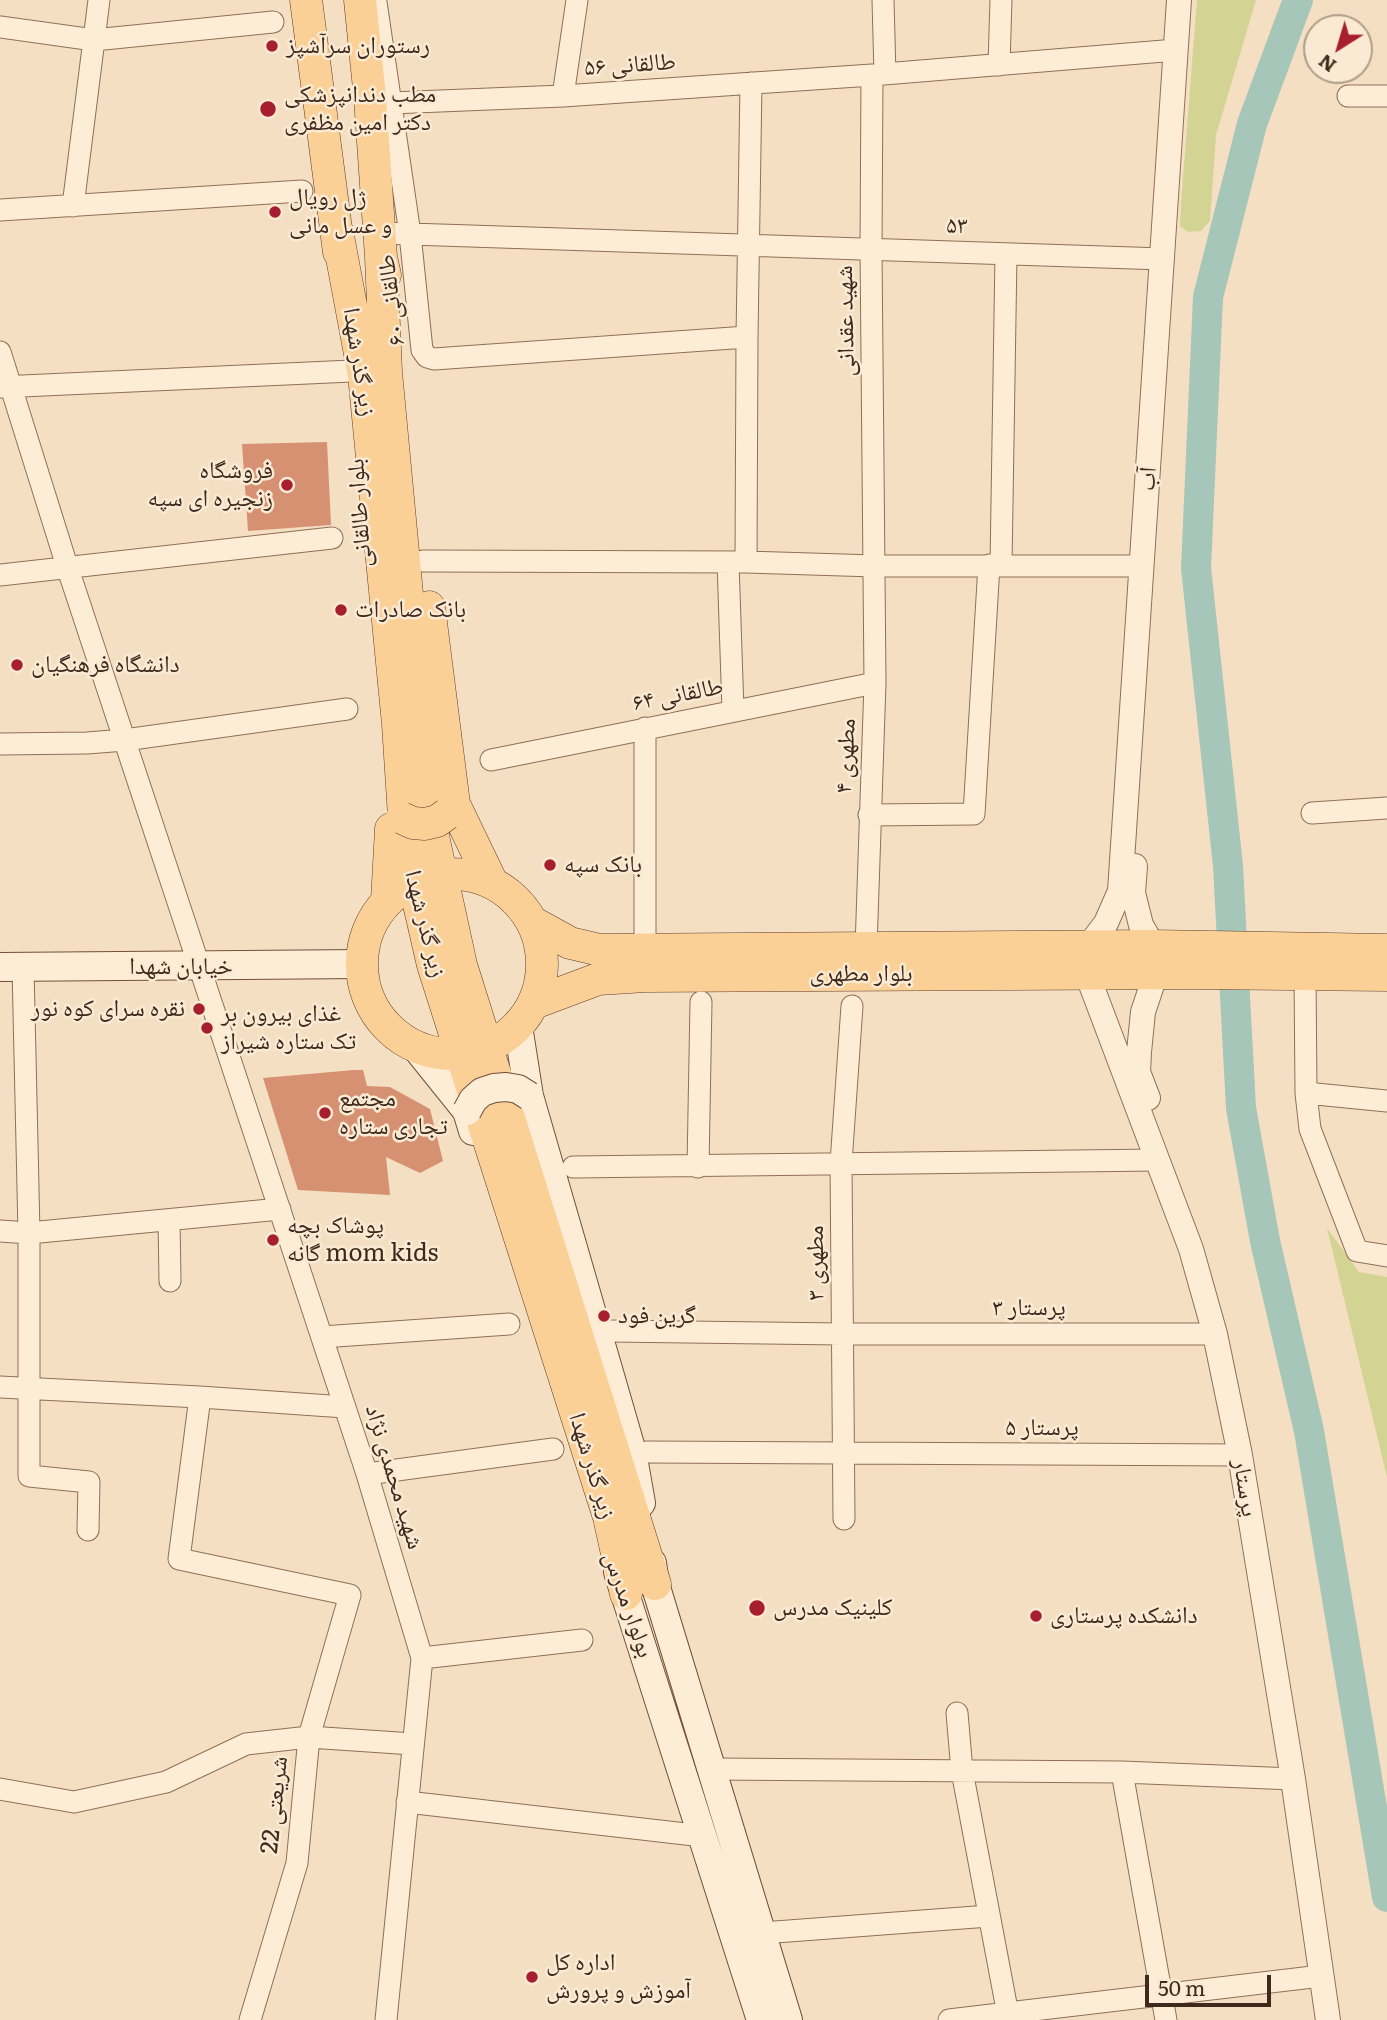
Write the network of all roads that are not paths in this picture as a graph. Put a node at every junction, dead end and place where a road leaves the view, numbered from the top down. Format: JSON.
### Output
{"nodes":[{"id":1,"x":99,"y":0,"type":"edge"},
{"id":2,"x":306,"y":0,"type":"edge"},
{"id":3,"x":577,"y":0,"type":"edge"},
{"id":4,"x":883,"y":0,"type":"edge"},
{"id":5,"x":1001,"y":0,"type":"edge"},
{"id":6,"x":1179,"y":0,"type":"edge"},
{"id":7,"x":1193,"y":0,"type":"edge"},
{"id":8,"x":368,"y":1,"type":"edge"},
{"id":9,"x":273,"y":22,"type":"dead end"},
{"id":10,"x":0,"y":27,"type":"edge"},
{"id":11,"x":94,"y":40,"type":"junction"},
{"id":12,"x":1176,"y":50,"type":"junction"},
{"id":13,"x":999,"y":65,"type":"junction"},
{"id":14,"x":879,"y":74,"type":"junction"},
{"id":15,"x":751,"y":83,"type":"junction"},
{"id":16,"x":563,"y":96,"type":"junction"},
{"id":17,"x":1348,"y":96,"type":"dead end"},
{"id":18,"x":1387,"y":96,"type":"edge"},
{"id":19,"x":391,"y":103,"type":"junction"},
{"id":20,"x":302,"y":191,"type":"dead end"},
{"id":21,"x":73,"y":206,"type":"junction"},
{"id":22,"x":0,"y":210,"type":"edge"},
{"id":23,"x":337,"y":232,"type":"junction"},
{"id":24,"x":390,"y":242,"type":"junction"},
{"id":25,"x":748,"y":246,"type":"junction"},
{"id":26,"x":871,"y":249,"type":"junction"},
{"id":27,"x":1006,"y":254,"type":"junction"},
{"id":28,"x":1163,"y":259,"type":"junction"},
{"id":29,"x":747,"y":337,"type":"junction"},
{"id":30,"x":0,"y":352,"type":"edge"},
{"id":31,"x":352,"y":371,"type":"junction"},
{"id":32,"x":6,"y":387,"type":"edge"},
{"id":33,"x":332,"y":538,"type":"dead end"},
{"id":34,"x":423,"y":561,"type":"junction"},
{"id":35,"x":737,"y":562,"type":"junction"},
{"id":36,"x":995,"y":565,"type":"junction"},
{"id":37,"x":67,"y":566,"type":"junction"},
{"id":38,"x":875,"y":566,"type":"junction"},
{"id":39,"x":1142,"y":566,"type":"junction"},
{"id":40,"x":0,"y":575,"type":"edge"},
{"id":41,"x":875,"y":683,"type":"junction"},
{"id":42,"x":347,"y":709,"type":"dead end"},
{"id":43,"x":733,"y":711,"type":"junction"},
{"id":44,"x":645,"y":728,"type":"junction"},
{"id":45,"x":125,"y":740,"type":"junction"},
{"id":46,"x":0,"y":744,"type":"edge"},
{"id":47,"x":491,"y":760,"type":"dead end"},
{"id":48,"x":1387,"y":808,"type":"edge"},
{"id":49,"x":451,"y":809,"type":"junction"},
{"id":50,"x":1312,"y":813,"type":"dead end"},
{"id":51,"x":397,"y":814,"type":"junction"},
{"id":52,"x":869,"y":815,"type":"junction"},
{"id":53,"x":492,"y":883,"type":"junction"},
{"id":54,"x":387,"y":901,"type":"junction"},
{"id":55,"x":532,"y":922,"type":"junction"},
{"id":56,"x":866,"y":948,"type":"junction"},
{"id":57,"x":1387,"y":950,"type":"edge"},
{"id":58,"x":645,"y":951,"type":"junction"},
{"id":59,"x":1155,"y":960,"type":"junction"},
{"id":60,"x":1087,"y":961,"type":"junction"},
{"id":61,"x":362,"y":964,"type":"junction"},
{"id":62,"x":1295,"y":965,"type":"junction"},
{"id":63,"x":11,"y":967,"type":"edge"},
{"id":64,"x":200,"y":967,"type":"junction"},
{"id":65,"x":1387,"y":975,"type":"edge"},
{"id":66,"x":701,"y":1002,"type":"dead end"},
{"id":67,"x":852,"y":1006,"type":"dead end"},
{"id":68,"x":526,"y":1015,"type":"junction"},
{"id":69,"x":414,"y":1045,"type":"junction"},
{"id":70,"x":1306,"y":1093,"type":"junction"},
{"id":71,"x":528,"y":1096,"type":"junction"},
{"id":72,"x":1387,"y":1101,"type":"edge"},
{"id":73,"x":467,"y":1111,"type":"junction"},
{"id":74,"x":1157,"y":1160,"type":"junction"},
{"id":75,"x":841,"y":1163,"type":"junction"},
{"id":76,"x":573,"y":1167,"type":"dead end"},
{"id":77,"x":698,"y":1167,"type":"junction"},
{"id":78,"x":280,"y":1209,"type":"junction"},
{"id":79,"x":169,"y":1220,"type":"junction"},
{"id":80,"x":0,"y":1231,"type":"edge"},
{"id":81,"x":29,"y":1233,"type":"junction"},
{"id":82,"x":1387,"y":1256,"type":"edge"},
{"id":83,"x":170,"y":1281,"type":"dead end"},
{"id":84,"x":509,"y":1324,"type":"dead end"},
{"id":85,"x":610,"y":1331,"type":"dead end"},
{"id":86,"x":842,"y":1334,"type":"junction"},
{"id":87,"x":1215,"y":1334,"type":"junction"},
{"id":88,"x":322,"y":1336,"type":"junction"},
{"id":89,"x":0,"y":1387,"type":"edge"},
{"id":90,"x":28,"y":1387,"type":"junction"},
{"id":91,"x":200,"y":1397,"type":"junction"},
{"id":92,"x":345,"y":1407,"type":"junction"},
{"id":93,"x":553,"y":1449,"type":"dead end"},
{"id":94,"x":646,"y":1452,"type":"dead end"},
{"id":95,"x":843,"y":1453,"type":"junction"},
{"id":96,"x":1240,"y":1455,"type":"junction"},
{"id":97,"x":367,"y":1474,"type":"junction"},
{"id":98,"x":844,"y":1519,"type":"dead end"},
{"id":99,"x":88,"y":1530,"type":"dead end"},
{"id":100,"x":641,"y":1589,"type":"junction"},
{"id":101,"x":582,"y":1640,"type":"dead end"},
{"id":102,"x":422,"y":1658,"type":"junction"},
{"id":103,"x":957,"y":1713,"type":"dead end"},
{"id":104,"x":309,"y":1737,"type":"junction"},
{"id":105,"x":413,"y":1744,"type":"junction"},
{"id":106,"x":712,"y":1769,"type":"junction"},
{"id":107,"x":962,"y":1771,"type":"junction"},
{"id":108,"x":1122,"y":1772,"type":"junction"},
{"id":109,"x":1293,"y":1779,"type":"junction"},
{"id":110,"x":0,"y":1789,"type":"edge"},
{"id":111,"x":407,"y":1802,"type":"junction"},
{"id":112,"x":703,"y":1836,"type":"junction"},
{"id":113,"x":989,"y":1916,"type":"junction"},
{"id":114,"x":762,"y":1933,"type":"junction"},
{"id":115,"x":1321,"y":1976,"type":"junction"},
{"id":116,"x":1161,"y":1994,"type":"junction"},
{"id":117,"x":1008,"y":2017,"type":"edge"},
{"id":118,"x":250,"y":2020,"type":"edge"},
{"id":119,"x":386,"y":2020,"type":"edge"},
{"id":120,"x":761,"y":2020,"type":"edge"},
{"id":121,"x":788,"y":2020,"type":"edge"},
{"id":122,"x":949,"y":2020,"type":"edge"},
{"id":123,"x":1166,"y":2020,"type":"edge"},
{"id":124,"x":1328,"y":2020,"type":"edge"},
{"id":125,"x":1343,"y":2020,"type":"edge"}],
"edges":[{"from":1,"to":11,"type":"street"},
{"from":2,"to":23,"type":"main road","name":"بلوار طالقانی"},
{"from":3,"to":16,"type":"street"},
{"from":4,"to":14,"type":"street","name":"شهید عقدانی"},
{"from":5,"to":13,"type":"street"},
{"from":6,"to":12,"type":"street","name":"آب"},
{"from":7,"to":59,"type":"street","name":"آب"},
{"from":8,"to":19,"type":"street","name":"طالقانی ۶۰"},
{"from":8,"to":24,"type":"main road"},
{"from":9,"to":11,"type":"street"},
{"from":10,"to":11,"type":"street"},
{"from":11,"to":21,"type":"street"},
{"from":12,"to":13,"type":"street","name":"طالقانی ۵۶"},
{"from":12,"to":28,"type":"street","name":"آب"},
{"from":13,"to":14,"type":"street","name":"طالقانی ۵۶"},
{"from":14,"to":15,"type":"street","name":"طالقانی ۵۶"},
{"from":14,"to":26,"type":"street","name":"شهید عقدانی"},
{"from":15,"to":16,"type":"street","name":"طالقانی ۵۶"},
{"from":15,"to":25,"type":"street"},
{"from":16,"to":19,"type":"street","name":"طالقانی ۵۶"},
{"from":17,"to":18,"type":"street"},
{"from":19,"to":24,"type":"street","name":"طالقانی ۶۰"},
{"from":20,"to":21,"type":"street"},
{"from":21,"to":22,"type":"street"},
{"from":23,"to":31,"type":"main road","name":"بلوار طالقانی"},
{"from":23,"to":100,"type":"main road","name":"زیر گذر شهدا"},
{"from":24,"to":25,"type":"street","name":"۵۳"},
{"from":24,"to":29,"type":"street","name":"طالقانی ۶۰"},
{"from":24,"to":34,"type":"main road"},
{"from":24,"to":100,"type":"main road","name":"زیر گذر شهدا"},
{"from":25,"to":26,"type":"street","name":"۵۳"},
{"from":25,"to":29,"type":"street"},
{"from":26,"to":27,"type":"street","name":"۵۳"},
{"from":26,"to":38,"type":"street","name":"شهید عقدانی"},
{"from":27,"to":28,"type":"street","name":"۵۳"},
{"from":27,"to":36,"type":"street"},
{"from":28,"to":39,"type":"street","name":"آب"},
{"from":29,"to":35,"type":"street"},
{"from":30,"to":32,"type":"street","name":"شهید محمدی نژاد"},
{"from":31,"to":32,"type":"street"},
{"from":31,"to":51,"type":"main road","name":"بلوار طالقانی"},
{"from":32,"to":37,"type":"street","name":"شهید محمدی نژاد"},
{"from":33,"to":37,"type":"street"},
{"from":34,"to":35,"type":"street"},
{"from":34,"to":49,"type":"main road"},
{"from":35,"to":38,"type":"street"},
{"from":35,"to":43,"type":"street"},
{"from":36,"to":38,"type":"street"},
{"from":36,"to":39,"type":"street"},
{"from":36,"to":52,"type":"street"},
{"from":37,"to":40,"type":"street"},
{"from":37,"to":45,"type":"street","name":"شهید محمدی نژاد"},
{"from":38,"to":41,"type":"street","name":"مطهری ۴"},
{"from":39,"to":60,"type":"street","name":"آب"},
{"from":41,"to":43,"type":"street","name":"طالقانی ۶۴"},
{"from":41,"to":52,"type":"street","name":"مطهری ۴"},
{"from":42,"to":45,"type":"street"},
{"from":43,"to":44,"type":"street","name":"طالقانی ۶۴"},
{"from":44,"to":47,"type":"street","name":"طالقانی ۶۴"},
{"from":44,"to":58,"type":"street"},
{"from":45,"to":46,"type":"street"},
{"from":45,"to":64,"type":"street","name":"شهید محمدی نژاد"},
{"from":48,"to":50,"type":"street"},
{"from":49,"to":51,"type":"main road","bridge":true},
{"from":49,"to":53,"type":"main road"},
{"from":51,"to":54,"type":"main road","name":"بلوار طالقانی"},
{"from":52,"to":56,"type":"street","name":"مطهری ۴"},
{"from":53,"to":54,"type":"main road"},
{"from":53,"to":55,"type":"main road"},
{"from":54,"to":61,"type":"main road"},
{"from":55,"to":58,"type":"main road","name":"بلوار مطهری"},
{"from":55,"to":68,"type":"main road"},
{"from":56,"to":58,"type":"main road","name":"بلوار مطهری"},
{"from":56,"to":60,"type":"main road","name":"بلوار مطهری"},
{"from":57,"to":62,"type":"main road"},
{"from":59,"to":60,"type":"main road","name":"بلوار مطهری"},
{"from":59,"to":62,"type":"main road","name":"بلوار مطهری"},
{"from":59,"to":125,"type":"street","name":"پرستار"},
{"from":60,"to":68,"type":"main road","name":"بلوار مطهری"},
{"from":60,"to":74,"type":"street","name":"پرستار"},
{"from":61,"to":64,"type":"main road","name":"خیابان شهدا"},
{"from":61,"to":69,"type":"main road"},
{"from":62,"to":65,"type":"main road"},
{"from":62,"to":70,"type":"street"},
{"from":63,"to":64,"type":"main road","name":"خیابان شهدا"},
{"from":63,"to":81,"type":"street"},
{"from":64,"to":78,"type":"street","name":"شهید محمدی نژاد"},
{"from":66,"to":77,"type":"street"},
{"from":67,"to":75,"type":"street","name":"مطهری ۳"},
{"from":68,"to":69,"type":"main road"},
{"from":68,"to":71,"type":"main road","name":"بولوار مدرس"},
{"from":69,"to":73,"type":"main road","name":"بولوار مدرس"},
{"from":70,"to":72,"type":"street"},
{"from":70,"to":82,"type":"street"},
{"from":71,"to":73,"type":"main road","bridge":true},
{"from":71,"to":100,"type":"main road","name":"بولوار مدرس"},
{"from":73,"to":100,"type":"main road","name":"بولوار مدرس"},
{"from":74,"to":75,"type":"street"},
{"from":74,"to":87,"type":"street","name":"پرستار"},
{"from":75,"to":77,"type":"street"},
{"from":75,"to":86,"type":"street","name":"مطهری ۳"},
{"from":76,"to":77,"type":"street"},
{"from":78,"to":79,"type":"street"},
{"from":78,"to":88,"type":"street","name":"شهید محمدی نژاد"},
{"from":79,"to":81,"type":"street"},
{"from":79,"to":83,"type":"street"},
{"from":80,"to":81,"type":"street"},
{"from":81,"to":90,"type":"street"},
{"from":84,"to":88,"type":"street"},
{"from":85,"to":86,"type":"street","name":"پرستار ۳"},
{"from":86,"to":87,"type":"street","name":"پرستار ۳"},
{"from":86,"to":95,"type":"street","name":"مطهری ۳"},
{"from":87,"to":96,"type":"street","name":"پرستار"},
{"from":88,"to":92,"type":"street","name":"شهید محمدی نژاد"},
{"from":89,"to":90,"type":"street"},
{"from":90,"to":91,"type":"street"},
{"from":90,"to":99,"type":"street"},
{"from":91,"to":92,"type":"street"},
{"from":91,"to":104,"type":"street","name":"شریعتی 22"},
{"from":92,"to":97,"type":"street","name":"شهید محمدی نژاد"},
{"from":93,"to":97,"type":"street"},
{"from":94,"to":95,"type":"street","name":"پرستار ۵"},
{"from":95,"to":96,"type":"street","name":"پرستار ۵"},
{"from":95,"to":98,"type":"street","name":"مطهری ۳"},
{"from":96,"to":109,"type":"street","name":"پرستار"},
{"from":97,"to":102,"type":"street","name":"شهید محمدی نژاد"},
{"from":100,"to":106,"type":"main road","name":"بولوار مدرس"},
{"from":100,"to":112,"type":"main road","name":"بولوار مدرس"},
{"from":101,"to":102,"type":"street"},
{"from":102,"to":105,"type":"street","name":"شهید محمدی نژاد"},
{"from":103,"to":107,"type":"street"},
{"from":104,"to":105,"type":"street"},
{"from":104,"to":110,"type":"street"},
{"from":104,"to":118,"type":"street","name":"شریعتی 22"},
{"from":105,"to":111,"type":"street","name":"شهید محمدی نژاد"},
{"from":106,"to":107,"type":"street"},
{"from":106,"to":114,"type":"main road","name":"بولوار مدرس"},
{"from":107,"to":108,"type":"street"},
{"from":107,"to":113,"type":"street"},
{"from":108,"to":109,"type":"street"},
{"from":108,"to":116,"type":"street"},
{"from":109,"to":115,"type":"street","name":"پرستار"},
{"from":111,"to":112,"type":"street"},
{"from":111,"to":119,"type":"street","name":"شهید محمدی نژاد"},
{"from":112,"to":120,"type":"main road","name":"بولوار مدرس"},
{"from":113,"to":114,"type":"street"},
{"from":113,"to":117,"type":"street"},
{"from":114,"to":121,"type":"main road","name":"بولوار مدرس"},
{"from":115,"to":116,"type":"street"},
{"from":115,"to":124,"type":"street","name":"پرستار"},
{"from":116,"to":117,"type":"street"},
{"from":116,"to":123,"type":"street"},
{"from":117,"to":122,"type":"street"}]}
